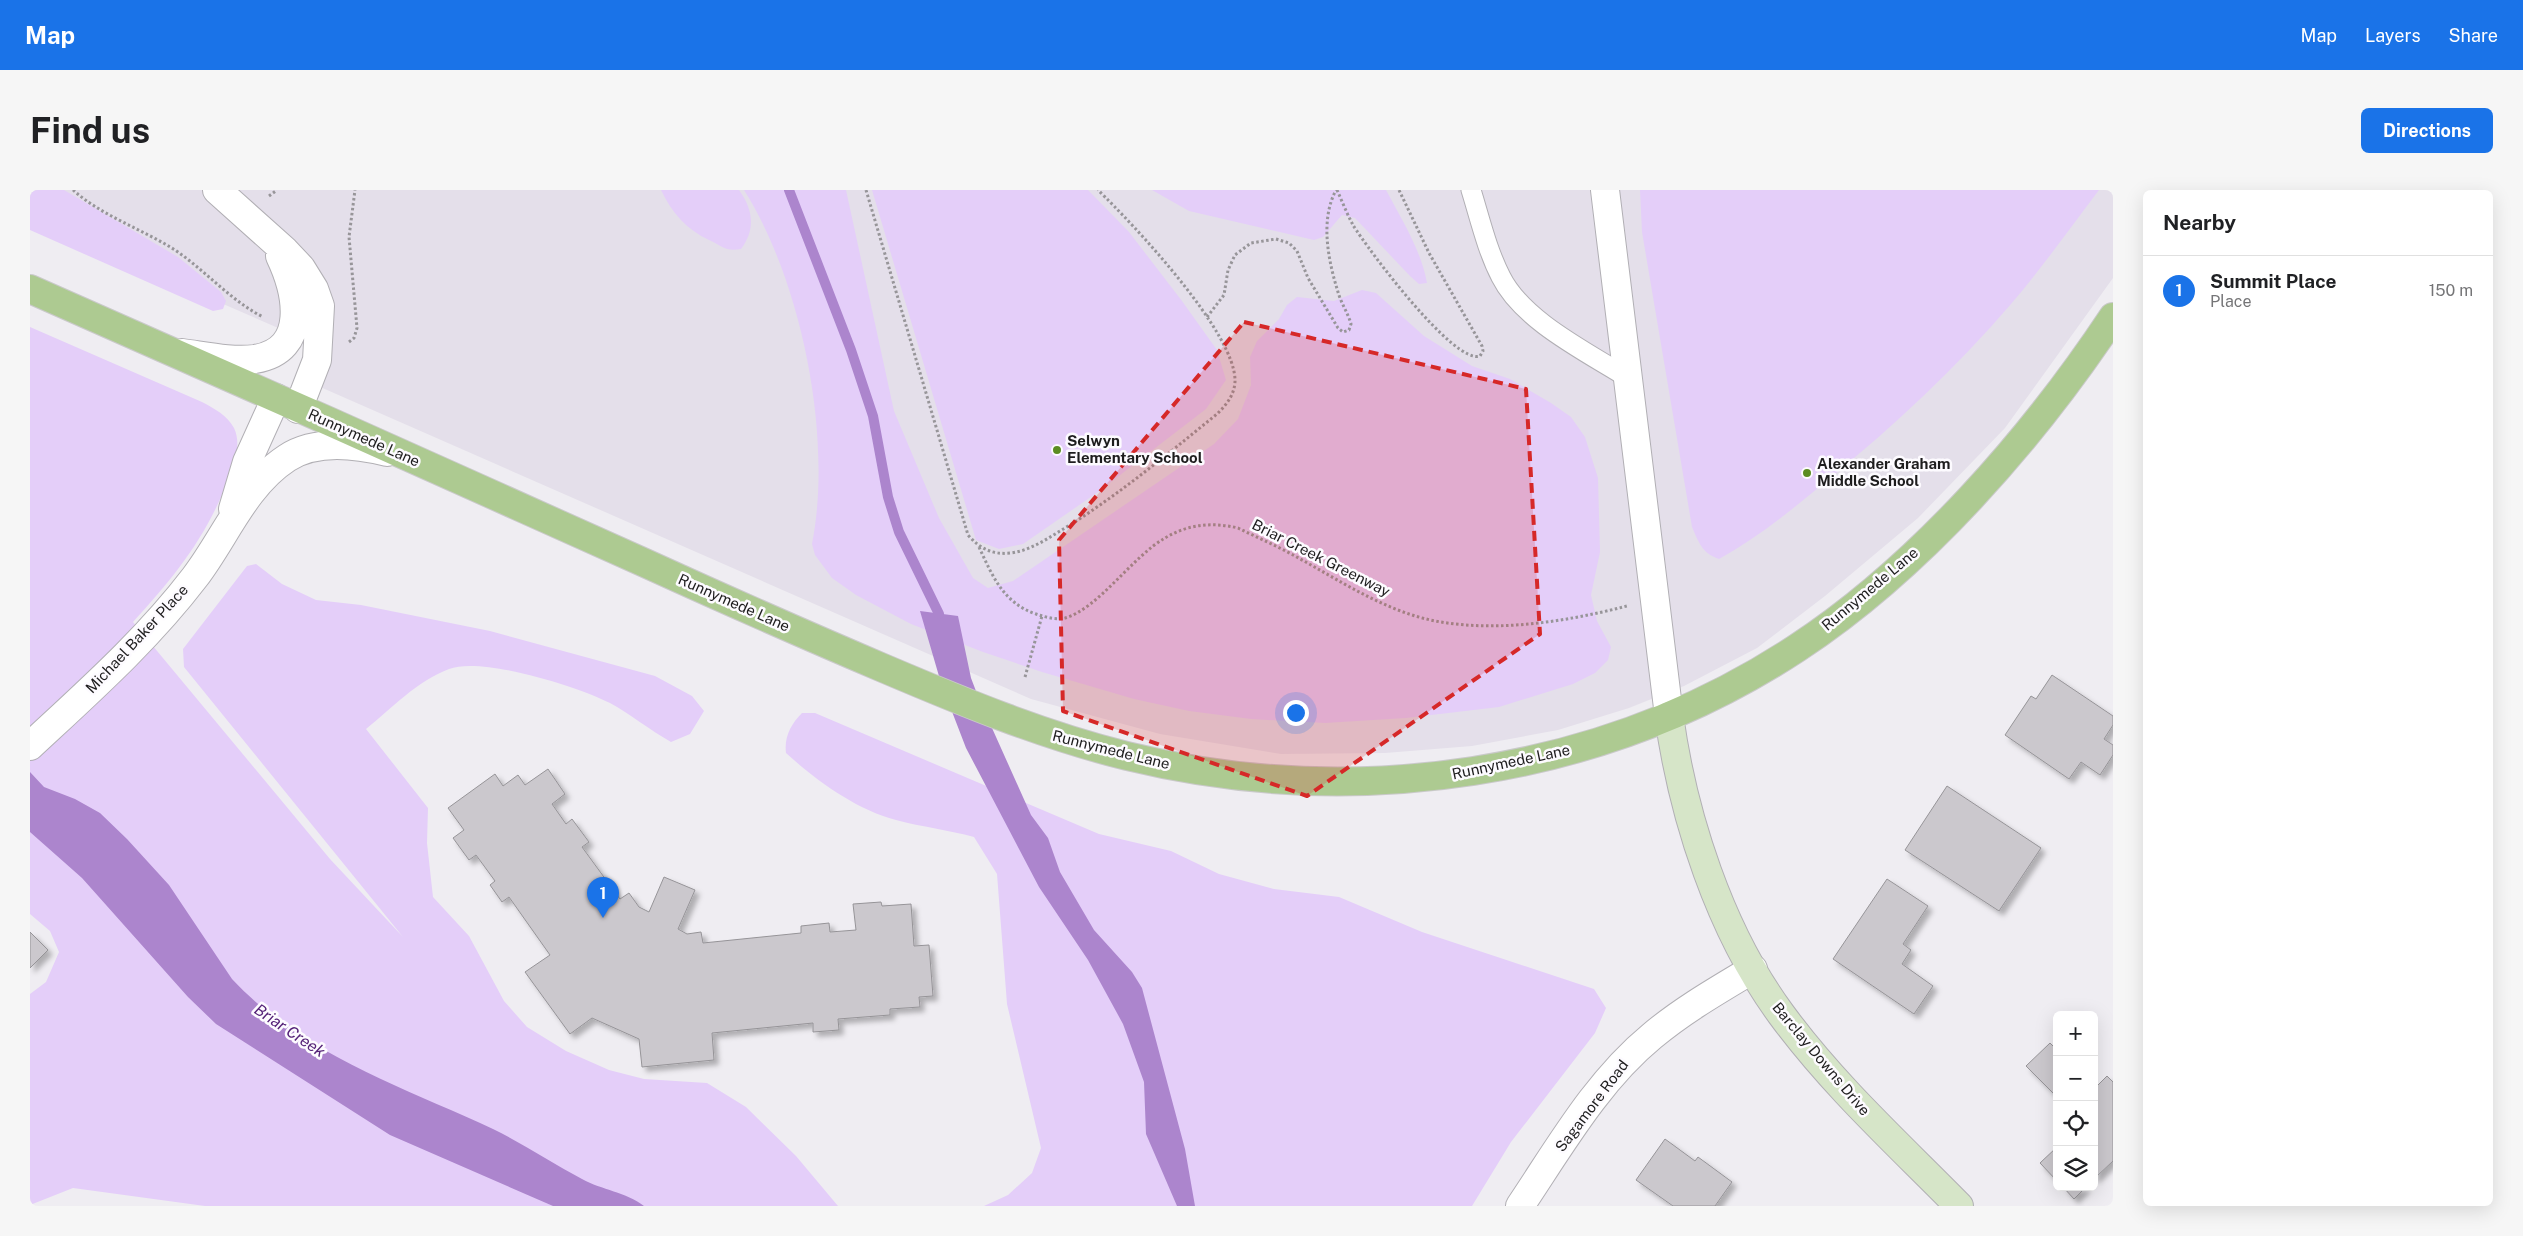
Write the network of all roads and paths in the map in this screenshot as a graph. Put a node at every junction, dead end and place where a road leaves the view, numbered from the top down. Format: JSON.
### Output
{"nodes":[{"id":1,"x":73,"y":190,"type":"edge"},
{"id":2,"x":217,"y":190,"type":"edge"},
{"id":3,"x":355,"y":190,"type":"edge"},
{"id":4,"x":866,"y":190,"type":"edge"},
{"id":5,"x":1098,"y":190,"type":"edge"},
{"id":6,"x":1336,"y":190,"type":"edge"},
{"id":7,"x":1399,"y":190,"type":"edge"},
{"id":8,"x":1471,"y":190,"type":"edge"},
{"id":9,"x":1605,"y":190,"type":"edge"},
{"id":10,"x":268,"y":235,"type":"junction"},
{"id":11,"x":30,"y":289,"type":"edge"},
{"id":12,"x":1207,"y":317,"type":"junction"},
{"id":13,"x":2113,"y":317,"type":"edge"},
{"id":14,"x":269,"y":320,"type":"dead end"},
{"id":15,"x":342,"y":342,"type":"dead end"},
{"id":16,"x":175,"y":353,"type":"junction"},
{"id":17,"x":1628,"y":378,"type":"junction"},
{"id":18,"x":287,"y":404,"type":"junction"},
{"id":19,"x":406,"y":457,"type":"junction"},
{"id":20,"x":230,"y":520,"type":"junction"},
{"id":21,"x":979,"y":546,"type":"junction"},
{"id":22,"x":1656,"y":599,"type":"junction"},
{"id":23,"x":1042,"y":616,"type":"junction"},
{"id":24,"x":1025,"y":677,"type":"dead end"},
{"id":25,"x":1669,"y":716,"type":"junction"},
{"id":26,"x":30,"y":746,"type":"edge"},
{"id":27,"x":1753,"y":968,"type":"junction"},
{"id":28,"x":1520,"y":1206,"type":"edge"},
{"id":29,"x":1959,"y":1206,"type":"edge"}],
"edges":[{"from":1,"to":14,"type":"path"},
{"from":2,"to":10,"type":"street"},
{"from":3,"to":15,"type":"path"},
{"from":4,"to":21,"type":"path","name":"Briar Creek Greenway"},
{"from":5,"to":12,"type":"path"},
{"from":6,"to":7,"type":"path"},
{"from":6,"to":12,"type":"path"},
{"from":8,"to":17,"type":"lane"},
{"from":9,"to":17,"type":"street"},
{"from":10,"to":16,"type":"street"},
{"from":10,"to":18,"type":"street"},
{"from":11,"to":16,"type":"main road","name":"Runnymede Lane"},
{"from":12,"to":21,"type":"path"},
{"from":13,"to":25,"type":"main road","name":"Runnymede Lane"},
{"from":16,"to":18,"type":"main road","name":"Runnymede Lane"},
{"from":17,"to":22,"type":"street"},
{"from":18,"to":19,"type":"main road","name":"Runnymede Lane"},
{"from":18,"to":20,"type":"street"},
{"from":19,"to":20,"type":"street"},
{"from":19,"to":25,"type":"main road","name":"Runnymede Lane"},
{"from":20,"to":26,"type":"street","name":"Michael Baker Place"},
{"from":21,"to":23,"type":"path","name":"Briar Creek Greenway"},
{"from":22,"to":23,"type":"path","name":"Briar Creek Greenway"},
{"from":22,"to":25,"type":"street"},
{"from":23,"to":24,"type":"path"},
{"from":25,"to":27,"type":"street","name":"Barclay Downs Drive"},
{"from":27,"to":28,"type":"street","name":"Sagamore Road"},
{"from":27,"to":29,"type":"street","name":"Barclay Downs Drive"}]}
